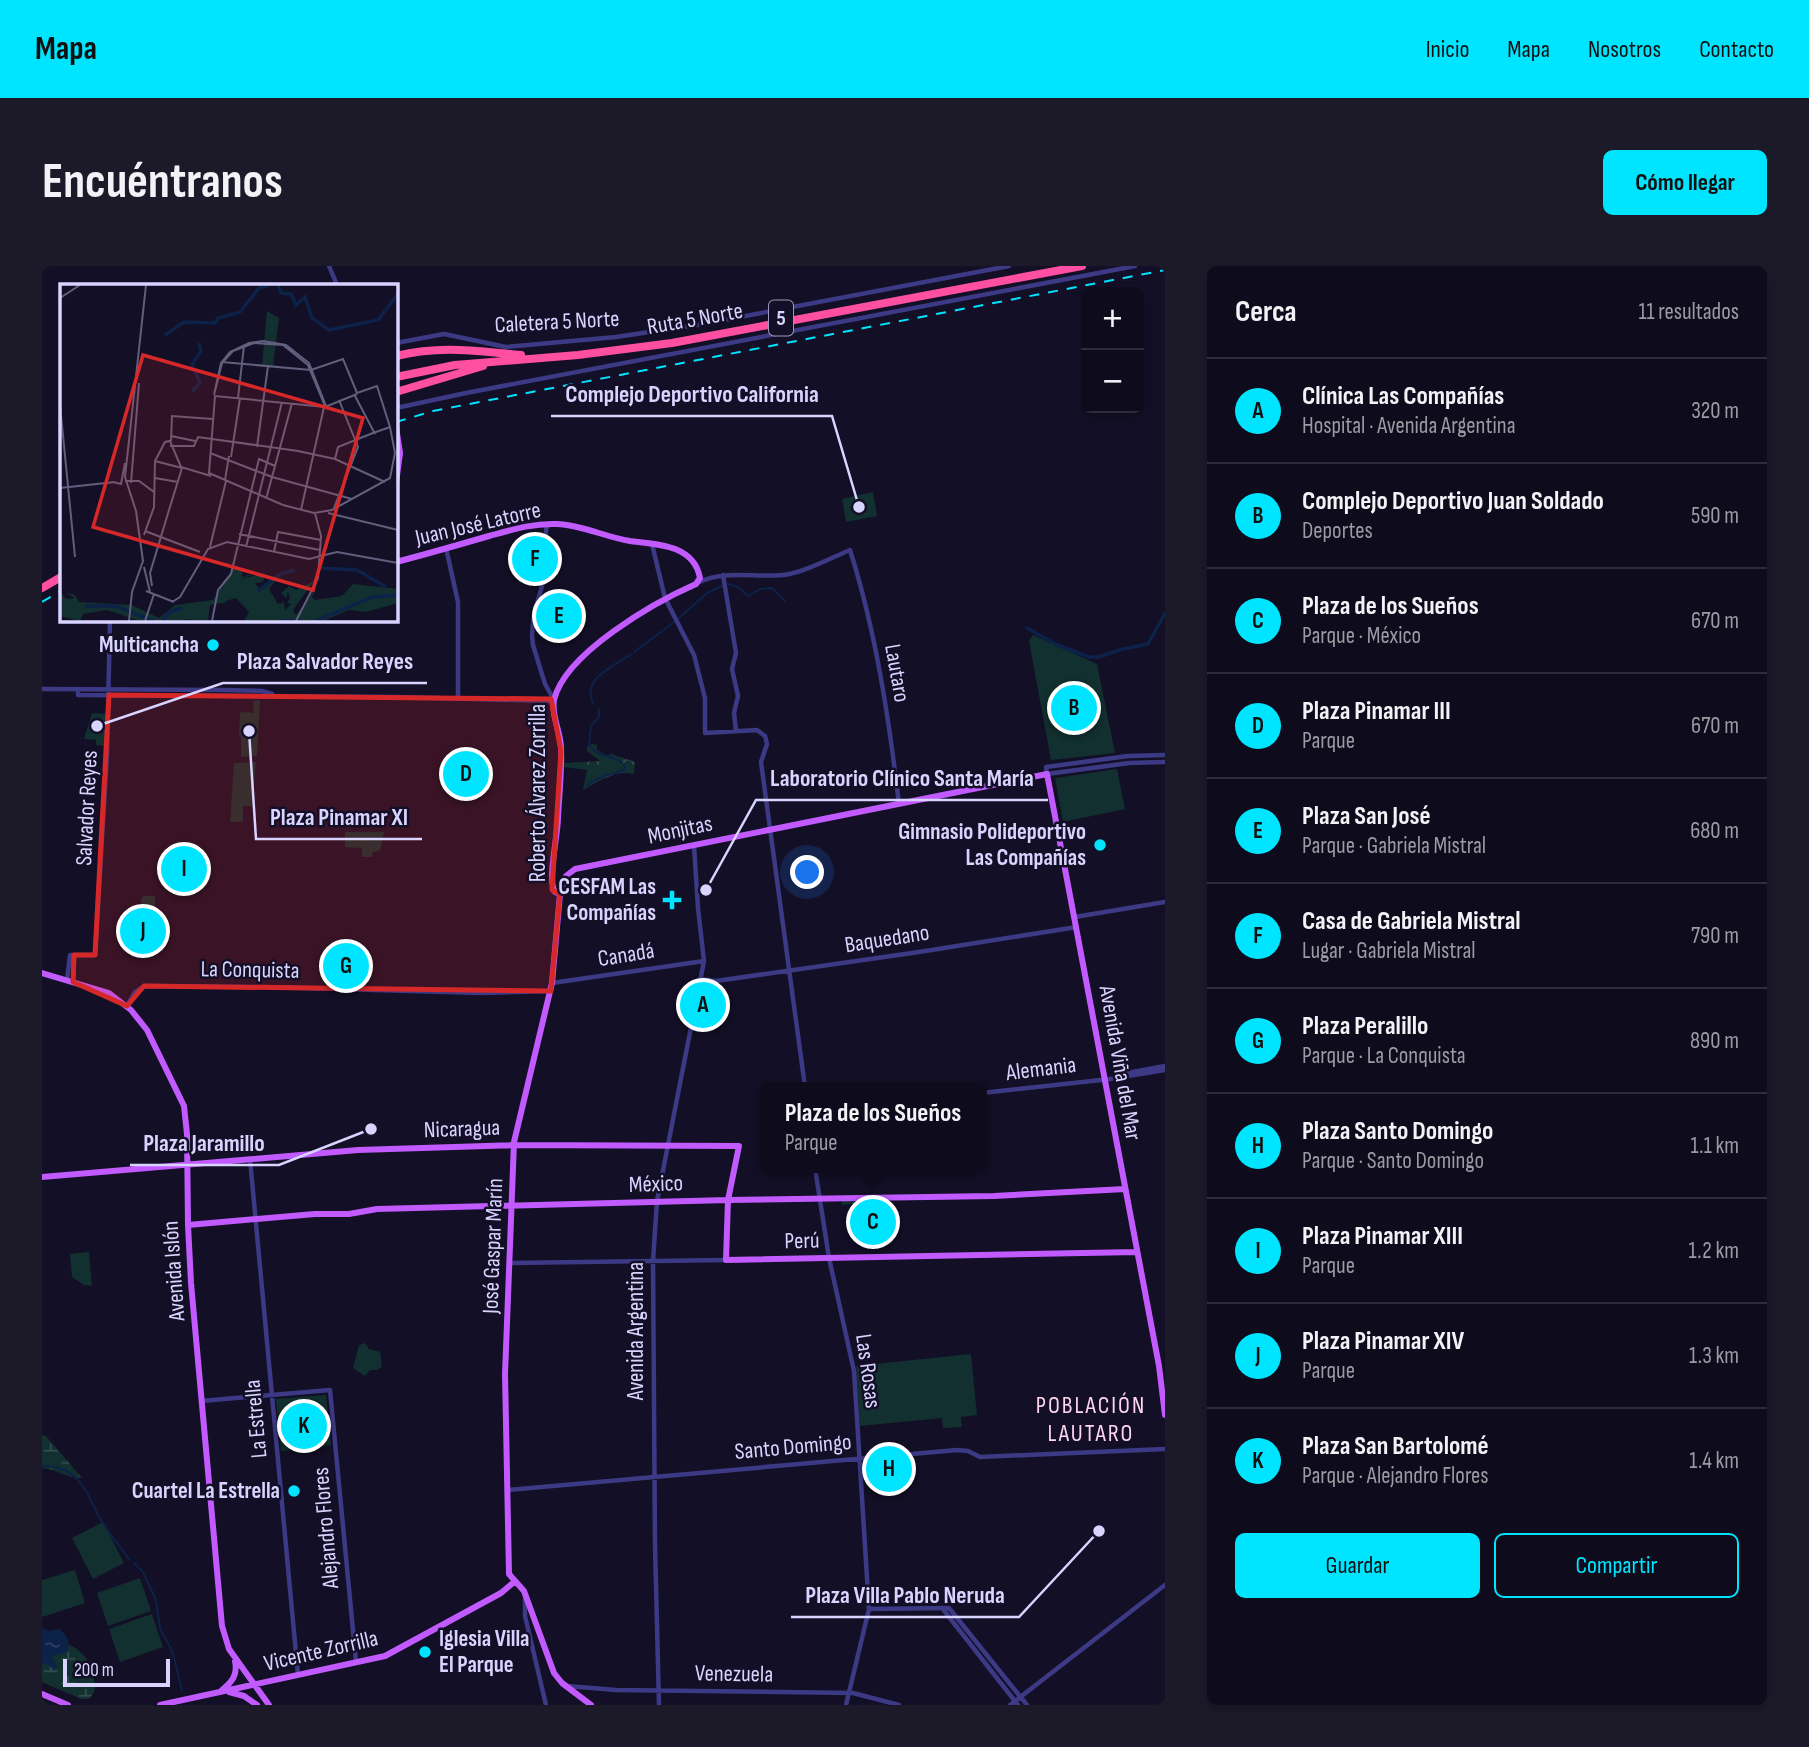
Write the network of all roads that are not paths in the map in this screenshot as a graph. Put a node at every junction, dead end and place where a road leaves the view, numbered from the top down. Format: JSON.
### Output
{"nodes":[{"id":1,"x":329,"y":266,"type":"edge"},
{"id":2,"x":1009,"y":266,"type":"edge"},
{"id":3,"x":1055,"y":266,"type":"edge"},
{"id":4,"x":1082,"y":266,"type":"edge"},
{"id":5,"x":1135,"y":266,"type":"edge"},
{"id":6,"x":337,"y":284,"type":"edge"},
{"id":7,"x":397,"y":343,"type":"edge"},
{"id":8,"x":521,"y":355,"type":"junction"},
{"id":9,"x":397,"y":356,"type":"edge"},
{"id":10,"x":507,"y":361,"type":"junction"},
{"id":11,"x":397,"y":374,"type":"edge"},
{"id":12,"x":397,"y":374,"type":"edge"},
{"id":13,"x":397,"y":392,"type":"edge"},
{"id":14,"x":397,"y":408,"type":"edge"},
{"id":15,"x":397,"y":435,"type":"edge"},
{"id":16,"x":397,"y":477,"type":"edge"},
{"id":17,"x":547,"y":524,"type":"junction"},
{"id":18,"x":652,"y":543,"type":"junction"},
{"id":19,"x":446,"y":548,"type":"junction"},
{"id":20,"x":850,"y":550,"type":"joint"},
{"id":21,"x":397,"y":562,"type":"edge"},
{"id":22,"x":699,"y":573,"type":"junction"},
{"id":23,"x":723,"y":575,"type":"junction"},
{"id":24,"x":709,"y":578,"type":"junction"},
{"id":25,"x":59,"y":582,"type":"edge"},
{"id":26,"x":696,"y":584,"type":"junction"},
{"id":27,"x":42,"y":589,"type":"edge"},
{"id":28,"x":665,"y":598,"type":"junction"},
{"id":29,"x":110,"y":621,"type":"edge"},
{"id":30,"x":42,"y":689,"type":"edge"},
{"id":31,"x":109,"y":692,"type":"junction"},
{"id":32,"x":177,"y":692,"type":"junction"},
{"id":33,"x":278,"y":696,"type":"junction"},
{"id":34,"x":458,"y":698,"type":"junction"},
{"id":35,"x":554,"y":701,"type":"junction"},
{"id":36,"x":736,"y":731,"type":"junction"},
{"id":37,"x":1165,"y":755,"type":"edge"},
{"id":38,"x":1165,"y":762,"type":"edge"},
{"id":39,"x":1047,"y":771,"type":"junction"},
{"id":40,"x":899,"y":804,"type":"junction"},
{"id":41,"x":770,"y":829,"type":"junction"},
{"id":42,"x":694,"y":845,"type":"junction"},
{"id":43,"x":560,"y":894,"type":"junction"},
{"id":44,"x":1165,"y":902,"type":"edge"},
{"id":45,"x":557,"y":914,"type":"joint"},
{"id":46,"x":1075,"y":917,"type":"junction"},
{"id":47,"x":1077,"y":927,"type":"junction"},
{"id":48,"x":704,"y":961,"type":"junction"},
{"id":49,"x":788,"y":971,"type":"junction"},
{"id":50,"x":42,"y":973,"type":"edge"},
{"id":51,"x":701,"y":979,"type":"junction"},
{"id":52,"x":70,"y":981,"type":"junction"},
{"id":53,"x":551,"y":987,"type":"junction"},
{"id":54,"x":127,"y":1006,"type":"junction"},
{"id":55,"x":1165,"y":1068,"type":"edge"},
{"id":56,"x":1105,"y":1079,"type":"junction"},
{"id":57,"x":804,"y":1082,"type":"edge"},
{"id":58,"x":987,"y":1092,"type":"edge"},
{"id":59,"x":514,"y":1145,"type":"junction"},
{"id":60,"x":668,"y":1146,"type":"junction"},
{"id":61,"x":250,"y":1159,"type":"junction"},
{"id":62,"x":187,"y":1164,"type":"junction"},
{"id":63,"x":816,"y":1173,"type":"edge"},
{"id":64,"x":42,"y":1175,"type":"edge"},
{"id":65,"x":1125,"y":1189,"type":"junction"},
{"id":66,"x":819,"y":1199,"type":"junction"},
{"id":67,"x":728,"y":1200,"type":"junction"},
{"id":68,"x":657,"y":1202,"type":"junction"},
{"id":69,"x":513,"y":1205,"type":"junction"},
{"id":70,"x":256,"y":1219,"type":"junction"},
{"id":71,"x":188,"y":1225,"type":"junction"},
{"id":72,"x":1137,"y":1252,"type":"junction"},
{"id":73,"x":829,"y":1258,"type":"junction"},
{"id":74,"x":726,"y":1260,"type":"junction"},
{"id":75,"x":653,"y":1261,"type":"junction"},
{"id":76,"x":510,"y":1263,"type":"junction"},
{"id":77,"x":1164,"y":1387,"type":"edge"},
{"id":78,"x":271,"y":1395,"type":"junction"},
{"id":79,"x":200,"y":1401,"type":"junction"},
{"id":80,"x":1165,"y":1415,"type":"edge"},
{"id":81,"x":1165,"y":1449,"type":"edge"},
{"id":82,"x":859,"y":1459,"type":"junction"},
{"id":83,"x":654,"y":1478,"type":"junction"},
{"id":84,"x":507,"y":1490,"type":"junction"},
{"id":85,"x":514,"y":1582,"type":"junction"},
{"id":86,"x":1165,"y":1585,"type":"edge"},
{"id":87,"x":525,"y":1594,"type":"junction"},
{"id":88,"x":941,"y":1608,"type":"junction"},
{"id":89,"x":869,"y":1609,"type":"junction"},
{"id":90,"x":225,"y":1640,"type":"junction"},
{"id":91,"x":234,"y":1657,"type":"junction"},
{"id":92,"x":356,"y":1662,"type":"junction"},
{"id":93,"x":298,"y":1675,"type":"junction"},
{"id":94,"x":257,"y":1684,"type":"junction"},
{"id":95,"x":566,"y":1686,"type":"junction"},
{"id":96,"x":659,"y":1691,"type":"junction"},
{"id":97,"x":219,"y":1692,"type":"junction"},
{"id":98,"x":847,"y":1693,"type":"junction"},
{"id":99,"x":42,"y":1694,"type":"edge"},
{"id":100,"x":1020,"y":1697,"type":"junction"},
{"id":101,"x":1014,"y":1704,"type":"edge"},
{"id":102,"x":68,"y":1705,"type":"edge"},
{"id":103,"x":160,"y":1705,"type":"edge"},
{"id":104,"x":257,"y":1705,"type":"edge"},
{"id":105,"x":271,"y":1705,"type":"edge"},
{"id":106,"x":546,"y":1705,"type":"edge"},
{"id":107,"x":592,"y":1705,"type":"edge"},
{"id":108,"x":659,"y":1705,"type":"edge"},
{"id":109,"x":846,"y":1705,"type":"edge"},
{"id":110,"x":899,"y":1705,"type":"edge"},
{"id":111,"x":1027,"y":1705,"type":"edge"}],
"edges":[{"from":1,"to":6,"type":"street"},
{"from":2,"to":7,"type":"street","name":"Caletera 5 Norte"},
{"from":3,"to":8,"type":"highway","name":"Ruta 5 Norte","number":"5"},
{"from":4,"to":10,"type":"highway","name":"Ruta 5 Norte","number":"5"},
{"from":5,"to":14,"type":"street","name":"Caletera 5 Norte"},
{"from":8,"to":9,"type":"highway"},
{"from":8,"to":11,"type":"highway","name":"Ruta 5 Norte","number":"5"},
{"from":10,"to":12,"type":"highway","name":"Ruta 5 Norte","number":"5"},
{"from":10,"to":13,"type":"highway"},
{"from":15,"to":16,"type":"main road"},
{"from":17,"to":18,"type":"main road","name":"Juan José Latorre"},
{"from":17,"to":19,"type":"main road","name":"Juan José Latorre"},
{"from":17,"to":35,"type":"street"},
{"from":18,"to":22,"type":"main road","name":"Juan José Latorre"},
{"from":18,"to":28,"type":"street"},
{"from":19,"to":21,"type":"main road","name":"Juan José Latorre"},
{"from":19,"to":34,"type":"street"},
{"from":20,"to":23,"type":"street","name":"Roberto Álvarez Zorrilla"},
{"from":20,"to":40,"type":"street","name":"Lautaro"},
{"from":22,"to":24,"type":"street"},
{"from":22,"to":26,"type":"main road"},
{"from":23,"to":24,"type":"street","name":"Roberto Álvarez Zorrilla"},
{"from":23,"to":36,"type":"street"},
{"from":24,"to":26,"type":"street","name":"Roberto Álvarez Zorrilla"},
{"from":25,"to":27,"type":"highway"},
{"from":26,"to":28,"type":"main road","name":"Roberto Álvarez Zorrilla"},
{"from":28,"to":35,"type":"main road","name":"Roberto Álvarez Zorrilla"},
{"from":28,"to":36,"type":"street"},
{"from":29,"to":31,"type":"street","name":"Salvador Reyes"},
{"from":30,"to":31,"type":"street"},
{"from":31,"to":32,"type":"street"},
{"from":31,"to":52,"type":"street","name":"Salvador Reyes"},
{"from":32,"to":33,"type":"street"},
{"from":32,"to":33,"type":"street"},
{"from":33,"to":34,"type":"street"},
{"from":34,"to":35,"type":"street"},
{"from":35,"to":43,"type":"main road","name":"Roberto Álvarez Zorrilla"},
{"from":36,"to":41,"type":"street"},
{"from":37,"to":39,"type":"street"},
{"from":38,"to":39,"type":"street"},
{"from":39,"to":40,"type":"main road","name":"Monjitas"},
{"from":39,"to":46,"type":"main road","name":"Avenida Viña del Mar"},
{"from":40,"to":41,"type":"main road","name":"Monjitas"},
{"from":41,"to":42,"type":"main road","name":"Monjitas"},
{"from":41,"to":49,"type":"street"},
{"from":42,"to":43,"type":"main road","name":"Monjitas"},
{"from":42,"to":48,"type":"street","name":"Avenida Argentina"},
{"from":43,"to":45,"type":"main road","name":"Monjitas"},
{"from":44,"to":46,"type":"street"},
{"from":45,"to":53,"type":"main road","name":"José Gaspar Marín"},
{"from":46,"to":47,"type":"main road","name":"Avenida Viña del Mar"},
{"from":47,"to":49,"type":"street","name":"Baquedano"},
{"from":47,"to":56,"type":"main road","name":"Avenida Viña del Mar"},
{"from":48,"to":51,"type":"street","name":"Avenida Argentina"},
{"from":48,"to":53,"type":"street","name":"Canadá"},
{"from":49,"to":51,"type":"street","name":"Baquedano"},
{"from":49,"to":57,"type":"street"},
{"from":50,"to":52,"type":"main road","name":"Avenida Islón"},
{"from":51,"to":60,"type":"street","name":"Avenida Argentina"},
{"from":52,"to":54,"type":"main road","name":"Avenida Islón"},
{"from":53,"to":54,"type":"street","name":"La Conquista"},
{"from":53,"to":59,"type":"main road","name":"José Gaspar Marín"},
{"from":54,"to":62,"type":"main road","name":"Avenida Islón"},
{"from":55,"to":56,"type":"street","name":"Alemania"},
{"from":56,"to":58,"type":"street","name":"Alemania"},
{"from":56,"to":65,"type":"main road","name":"Avenida Viña del Mar"},
{"from":59,"to":60,"type":"main road","name":"Nicaragua"},
{"from":59,"to":61,"type":"main road","name":"Nicaragua"},
{"from":59,"to":69,"type":"main road","name":"José Gaspar Marín"},
{"from":60,"to":67,"type":"main road","name":"Nicaragua"},
{"from":60,"to":68,"type":"street","name":"Avenida Argentina"},
{"from":61,"to":62,"type":"main road","name":"Nicaragua"},
{"from":61,"to":70,"type":"street","name":"La Estrella"},
{"from":62,"to":64,"type":"main road","name":"Nicaragua"},
{"from":62,"to":71,"type":"main road","name":"Avenida Islón"},
{"from":63,"to":66,"type":"street","name":"Las Rosas"},
{"from":65,"to":66,"type":"main road","name":"México"},
{"from":65,"to":72,"type":"main road","name":"Avenida Viña del Mar"},
{"from":66,"to":67,"type":"main road","name":"México"},
{"from":66,"to":73,"type":"street","name":"Las Rosas"},
{"from":67,"to":68,"type":"main road","name":"México"},
{"from":67,"to":74,"type":"main road"},
{"from":68,"to":69,"type":"main road","name":"México"},
{"from":68,"to":75,"type":"street","name":"Avenida Argentina"},
{"from":69,"to":70,"type":"main road","name":"México"},
{"from":69,"to":76,"type":"main road","name":"José Gaspar Marín"},
{"from":70,"to":71,"type":"main road","name":"México"},
{"from":70,"to":78,"type":"street","name":"La Estrella"},
{"from":71,"to":79,"type":"main road","name":"Avenida Islón"},
{"from":72,"to":73,"type":"main road","name":"Perú"},
{"from":72,"to":77,"type":"main road","name":"Avenida Viña del Mar"},
{"from":73,"to":74,"type":"main road","name":"Perú"},
{"from":73,"to":82,"type":"street","name":"Las Rosas"},
{"from":74,"to":75,"type":"street","name":"Perú"},
{"from":75,"to":76,"type":"street","name":"Perú"},
{"from":75,"to":83,"type":"street","name":"Avenida Argentina"},
{"from":76,"to":84,"type":"main road","name":"José Gaspar Marín"},
{"from":77,"to":80,"type":"main road","name":"Avenida Viña del Mar"},
{"from":78,"to":79,"type":"street"},
{"from":78,"to":92,"type":"street","name":"Alejandro Flores"},
{"from":78,"to":93,"type":"street","name":"La Estrella"},
{"from":79,"to":90,"type":"main road","name":"Avenida Islón"},
{"from":81,"to":82,"type":"street","name":"Santo Domingo"},
{"from":82,"to":83,"type":"street","name":"Santo Domingo"},
{"from":82,"to":89,"type":"street","name":"Las Rosas"},
{"from":83,"to":84,"type":"street","name":"Santo Domingo"},
{"from":83,"to":96,"type":"street","name":"Avenida Argentina"},
{"from":84,"to":85,"type":"main road","name":"José Gaspar Marín"},
{"from":85,"to":87,"type":"main road"},
{"from":85,"to":92,"type":"main road","name":"Vicente Zorrilla"},
{"from":86,"to":100,"type":"street"},
{"from":87,"to":95,"type":"main road"},
{"from":87,"to":106,"type":"street"},
{"from":88,"to":89,"type":"street"},
{"from":88,"to":100,"type":"street"},
{"from":88,"to":101,"type":"street"},
{"from":89,"to":98,"type":"street","name":"Las Rosas"},
{"from":90,"to":91,"type":"main road","name":"Avenida Islón"},
{"from":90,"to":94,"type":"main road","name":"Avenida Islón"},
{"from":91,"to":94,"type":"main road","name":"Avenida Islón"},
{"from":91,"to":97,"type":"main road"},
{"from":92,"to":93,"type":"main road","name":"Vicente Zorrilla"},
{"from":93,"to":94,"type":"main road","name":"Vicente Zorrilla"},
{"from":94,"to":97,"type":"main road","name":"Vicente Zorrilla"},
{"from":94,"to":105,"type":"main road","name":"Avenida Islón"},
{"from":95,"to":96,"type":"street","name":"Venezuela"},
{"from":95,"to":107,"type":"main road"},
{"from":96,"to":98,"type":"street","name":"Venezuela"},
{"from":96,"to":108,"type":"street","name":"Avenida Argentina"},
{"from":97,"to":103,"type":"main road","name":"Vicente Zorrilla"},
{"from":97,"to":104,"type":"main road"},
{"from":98,"to":109,"type":"street","name":"Las Rosas"},
{"from":98,"to":110,"type":"street","name":"Venezuela"},
{"from":99,"to":102,"type":"main road"},
{"from":100,"to":101,"type":"street"},
{"from":100,"to":111,"type":"street"}]}
